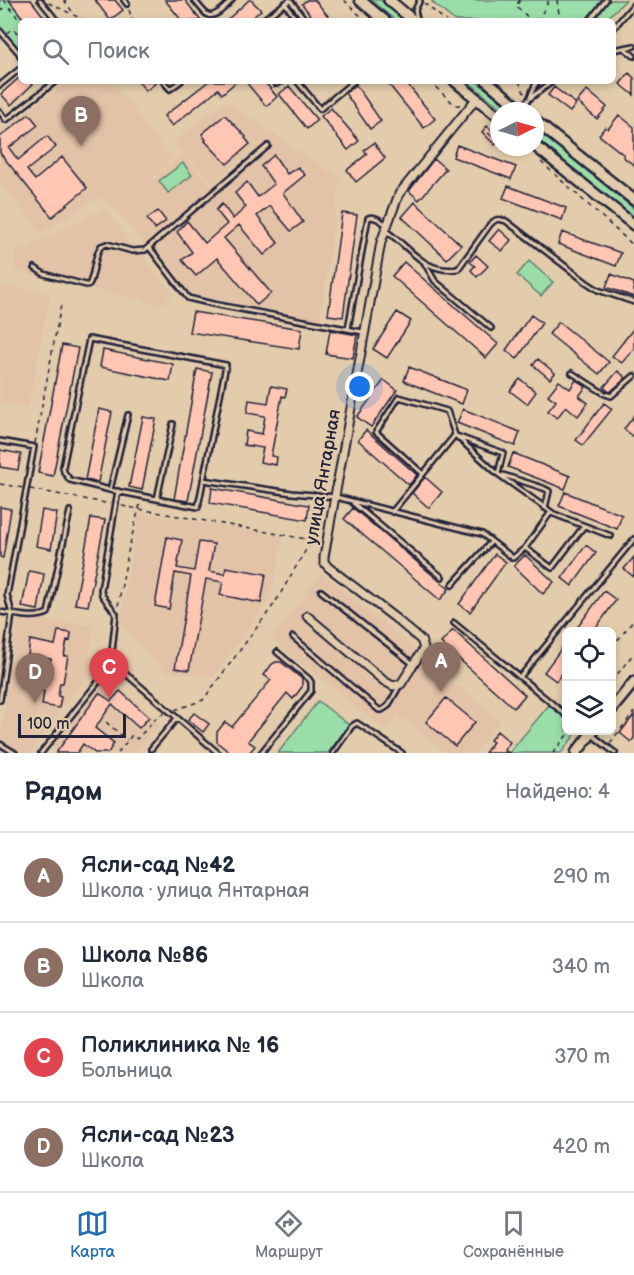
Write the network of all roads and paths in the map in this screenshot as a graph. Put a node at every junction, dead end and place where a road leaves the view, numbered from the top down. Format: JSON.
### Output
{"nodes":[{"id":1,"x":4,"y":0,"type":"edge"},
{"id":2,"x":41,"y":0,"type":"edge"},
{"id":3,"x":64,"y":0,"type":"edge"},
{"id":4,"x":124,"y":0,"type":"edge"},
{"id":5,"x":194,"y":0,"type":"edge"},
{"id":6,"x":232,"y":0,"type":"edge"},
{"id":7,"x":290,"y":0,"type":"edge"},
{"id":8,"x":344,"y":0,"type":"edge"},
{"id":9,"x":360,"y":0,"type":"edge"},
{"id":10,"x":389,"y":0,"type":"edge"},
{"id":11,"x":421,"y":0,"type":"edge"},
{"id":12,"x":520,"y":0,"type":"edge"},
{"id":13,"x":549,"y":0,"type":"edge"},
{"id":14,"x":557,"y":0,"type":"edge"},
{"id":15,"x":606,"y":0,"type":"edge"},
{"id":16,"x":285,"y":3,"type":"junction"},
{"id":17,"x":7,"y":4,"type":"junction"},
{"id":18,"x":127,"y":4,"type":"joint"},
{"id":19,"x":634,"y":4,"type":"edge"},
{"id":20,"x":0,"y":11,"type":"edge"},
{"id":21,"x":75,"y":15,"type":"junction"},
{"id":22,"x":18,"y":18,"type":"edge"},
{"id":23,"x":55,"y":18,"type":"edge"},
{"id":24,"x":80,"y":18,"type":"edge"},
{"id":25,"x":132,"y":18,"type":"edge"},
{"id":26,"x":265,"y":18,"type":"edge"},
{"id":27,"x":295,"y":18,"type":"edge"},
{"id":28,"x":304,"y":18,"type":"edge"},
{"id":29,"x":363,"y":18,"type":"edge"},
{"id":30,"x":381,"y":18,"type":"edge"},
{"id":31,"x":412,"y":18,"type":"edge"},
{"id":32,"x":416,"y":18,"type":"edge"},
{"id":33,"x":442,"y":18,"type":"edge"},
{"id":34,"x":529,"y":18,"type":"edge"},
{"id":35,"x":540,"y":18,"type":"edge"},
{"id":36,"x":560,"y":18,"type":"edge"},
{"id":37,"x":591,"y":18,"type":"edge"},
{"id":38,"x":616,"y":25,"type":"edge"},
{"id":39,"x":0,"y":31,"type":"edge"},
{"id":40,"x":18,"y":34,"type":"edge"},
{"id":41,"x":4,"y":36,"type":"junction"},
{"id":42,"x":634,"y":46,"type":"edge"},
{"id":43,"x":624,"y":48,"type":"junction"},
{"id":44,"x":616,"y":49,"type":"edge"},
{"id":45,"x":18,"y":52,"type":"edge"},
{"id":46,"x":634,"y":56,"type":"edge"},
{"id":47,"x":18,"y":70,"type":"edge"},
{"id":48,"x":52,"y":84,"type":"edge"},
{"id":49,"x":166,"y":84,"type":"edge"},
{"id":50,"x":177,"y":84,"type":"edge"},
{"id":51,"x":299,"y":84,"type":"edge"},
{"id":52,"x":350,"y":84,"type":"edge"},
{"id":53,"x":458,"y":84,"type":"edge"},
{"id":54,"x":491,"y":84,"type":"edge"},
{"id":55,"x":520,"y":84,"type":"edge"},
{"id":56,"x":535,"y":84,"type":"edge"},
{"id":57,"x":549,"y":84,"type":"edge"},
{"id":58,"x":0,"y":85,"type":"edge"},
{"id":59,"x":524,"y":94,"type":"dead end"},
{"id":60,"x":476,"y":99,"type":"junction"},
{"id":61,"x":529,"y":99,"type":"junction"},
{"id":62,"x":512,"y":102,"type":"edge"},
{"id":63,"x":527,"y":102,"type":"edge"},
{"id":64,"x":490,"y":110,"type":"edge"},
{"id":65,"x":0,"y":112,"type":"edge"},
{"id":66,"x":544,"y":128,"type":"edge"},
{"id":67,"x":268,"y":146,"type":"dead end"},
{"id":68,"x":544,"y":153,"type":"edge"},
{"id":69,"x":536,"y":157,"type":"dead end"},
{"id":70,"x":634,"y":200,"type":"edge"},
{"id":71,"x":634,"y":225,"type":"edge"},
{"id":72,"x":386,"y":227,"type":"junction"},
{"id":73,"x":149,"y":246,"type":"junction"},
{"id":74,"x":634,"y":246,"type":"edge"},
{"id":75,"x":425,"y":264,"type":"junction"},
{"id":76,"x":35,"y":268,"type":"dead end"},
{"id":77,"x":634,"y":302,"type":"edge"},
{"id":78,"x":61,"y":305,"type":"dead end"},
{"id":79,"x":490,"y":328,"type":"dead end"},
{"id":80,"x":348,"y":329,"type":"junction"},
{"id":81,"x":364,"y":332,"type":"junction"},
{"id":82,"x":572,"y":373,"type":"dead end"},
{"id":83,"x":634,"y":376,"type":"edge"},
{"id":84,"x":128,"y":415,"type":"dead end"},
{"id":85,"x":173,"y":424,"type":"dead end"},
{"id":86,"x":454,"y":435,"type":"junction"},
{"id":87,"x":0,"y":441,"type":"edge"},
{"id":88,"x":34,"y":447,"type":"junction"},
{"id":89,"x":422,"y":473,"type":"junction"},
{"id":90,"x":498,"y":474,"type":"junction"},
{"id":91,"x":203,"y":480,"type":"junction"},
{"id":92,"x":0,"y":484,"type":"edge"},
{"id":93,"x":27,"y":489,"type":"junction"},
{"id":94,"x":110,"y":490,"type":"junction"},
{"id":95,"x":118,"y":491,"type":"junction"},
{"id":96,"x":142,"y":496,"type":"junction"},
{"id":97,"x":336,"y":497,"type":"junction"},
{"id":98,"x":157,"y":499,"type":"junction"},
{"id":99,"x":352,"y":502,"type":"junction"},
{"id":100,"x":116,"y":505,"type":"junction"},
{"id":101,"x":545,"y":508,"type":"junction"},
{"id":102,"x":139,"y":509,"type":"junction"},
{"id":103,"x":70,"y":511,"type":"dead end"},
{"id":104,"x":392,"y":512,"type":"junction"},
{"id":105,"x":551,"y":512,"type":"junction"},
{"id":106,"x":322,"y":523,"type":"dead end"},
{"id":107,"x":584,"y":526,"type":"junction"},
{"id":108,"x":611,"y":536,"type":"dead end"},
{"id":109,"x":634,"y":539,"type":"edge"},
{"id":110,"x":313,"y":540,"type":"junction"},
{"id":111,"x":491,"y":542,"type":"junction"},
{"id":112,"x":525,"y":548,"type":"junction"},
{"id":113,"x":442,"y":576,"type":"dead end"},
{"id":114,"x":452,"y":585,"type":"dead end"},
{"id":115,"x":321,"y":591,"type":"dead end"},
{"id":116,"x":0,"y":612,"type":"edge"},
{"id":117,"x":12,"y":614,"type":"junction"},
{"id":118,"x":116,"y":614,"type":"junction"},
{"id":119,"x":307,"y":616,"type":"dead end"},
{"id":120,"x":634,"y":620,"type":"edge"},
{"id":121,"x":454,"y":623,"type":"dead end"},
{"id":122,"x":293,"y":637,"type":"dead end"},
{"id":123,"x":616,"y":642,"type":"edge"},
{"id":124,"x":277,"y":652,"type":"dead end"},
{"id":125,"x":634,"y":653,"type":"edge"},
{"id":126,"x":111,"y":661,"type":"junction"},
{"id":127,"x":414,"y":665,"type":"junction"},
{"id":128,"x":520,"y":676,"type":"junction"},
{"id":129,"x":616,"y":676,"type":"edge"},
{"id":130,"x":634,"y":682,"type":"edge"},
{"id":131,"x":401,"y":684,"type":"junction"},
{"id":132,"x":0,"y":700,"type":"edge"},
{"id":133,"x":616,"y":704,"type":"edge"},
{"id":134,"x":562,"y":711,"type":"edge"},
{"id":135,"x":170,"y":712,"type":"junction"},
{"id":136,"x":634,"y":712,"type":"edge"},
{"id":137,"x":177,"y":718,"type":"junction"},
{"id":138,"x":106,"y":722,"type":"dead end"},
{"id":139,"x":567,"y":735,"type":"edge"},
{"id":140,"x":588,"y":735,"type":"edge"},
{"id":141,"x":593,"y":735,"type":"edge"},
{"id":142,"x":128,"y":741,"type":"junction"},
{"id":143,"x":0,"y":744,"type":"edge"},
{"id":144,"x":607,"y":747,"type":"junction"},
{"id":145,"x":151,"y":749,"type":"dead end"},
{"id":146,"x":15,"y":753,"type":"edge"},
{"id":147,"x":41,"y":753,"type":"edge"},
{"id":148,"x":118,"y":753,"type":"edge"},
{"id":149,"x":218,"y":753,"type":"edge"},
{"id":150,"x":261,"y":753,"type":"edge"},
{"id":151,"x":333,"y":753,"type":"edge"},
{"id":152,"x":402,"y":753,"type":"edge"},
{"id":153,"x":553,"y":753,"type":"edge"},
{"id":154,"x":576,"y":753,"type":"edge"},
{"id":155,"x":615,"y":753,"type":"edge"}],
"edges":[{"from":1,"to":17,"type":"path"},
{"from":2,"to":21,"type":"path"},
{"from":2,"to":23,"type":"lane"},
{"from":3,"to":21,"type":"path"},
{"from":4,"to":18,"type":"lane"},
{"from":5,"to":6,"type":"lane"},
{"from":7,"to":16,"type":"lane"},
{"from":7,"to":28,"type":"lane"},
{"from":8,"to":29,"type":"path"},
{"from":9,"to":30,"type":"main road"},
{"from":10,"to":31,"type":"main road"},
{"from":11,"to":32,"type":"lane"},
{"from":11,"to":33,"type":"path"},
{"from":12,"to":34,"type":"path"},
{"from":13,"to":35,"type":"path"},
{"from":14,"to":36,"type":"path"},
{"from":15,"to":37,"type":"lane"},
{"from":16,"to":26,"type":"lane"},
{"from":16,"to":27,"type":"lane"},
{"from":17,"to":20,"type":"path"},
{"from":17,"to":22,"type":"path"},
{"from":18,"to":25,"type":"path"},
{"from":19,"to":38,"type":"lane"},
{"from":21,"to":24,"type":"path"},
{"from":39,"to":41,"type":"lane"},
{"from":40,"to":41,"type":"path"},
{"from":41,"to":45,"type":"lane"},
{"from":42,"to":43,"type":"lane"},
{"from":43,"to":44,"type":"lane"},
{"from":43,"to":46,"type":"lane"},
{"from":47,"to":58,"type":"lane"},
{"from":48,"to":65,"type":"lane"},
{"from":49,"to":50,"type":"lane"},
{"from":51,"to":52,"type":"lane"},
{"from":53,"to":60,"type":"main road"},
{"from":54,"to":62,"type":"main road"},
{"from":55,"to":59,"type":"path"},
{"from":56,"to":61,"type":"lane"},
{"from":57,"to":61,"type":"lane"},
{"from":60,"to":64,"type":"main road"},
{"from":60,"to":72,"type":"street","name":"улица Янтарная"},
{"from":61,"to":63,"type":"lane"},
{"from":66,"to":70,"type":"main road"},
{"from":67,"to":73,"type":"lane"},
{"from":68,"to":71,"type":"main road"},
{"from":69,"to":74,"type":"path"},
{"from":72,"to":75,"type":"lane"},
{"from":72,"to":80,"type":"lane"},
{"from":72,"to":81,"type":"street","name":"улица Янтарная"},
{"from":73,"to":76,"type":"lane"},
{"from":73,"to":80,"type":"lane"},
{"from":75,"to":77,"type":"lane"},
{"from":75,"to":79,"type":"lane"},
{"from":78,"to":88,"type":"path"},
{"from":80,"to":81,"type":"lane"},
{"from":81,"to":97,"type":"street","name":"улица Янтарная"},
{"from":82,"to":83,"type":"lane"},
{"from":84,"to":94,"type":"lane"},
{"from":85,"to":98,"type":"lane"},
{"from":86,"to":89,"type":"lane"},
{"from":86,"to":89,"type":"lane"},
{"from":86,"to":90,"type":"lane"},
{"from":86,"to":90,"type":"lane"},
{"from":87,"to":88,"type":"lane"},
{"from":88,"to":93,"type":"lane"},
{"from":89,"to":104,"type":"lane"},
{"from":90,"to":101,"type":"lane"},
{"from":90,"to":101,"type":"lane"},
{"from":91,"to":94,"type":"lane"},
{"from":91,"to":97,"type":"lane"},
{"from":91,"to":98,"type":"lane"},
{"from":92,"to":93,"type":"path"},
{"from":93,"to":100,"type":"path"},
{"from":93,"to":117,"type":"lane"},
{"from":94,"to":95,"type":"lane"},
{"from":95,"to":96,"type":"lane"},
{"from":95,"to":100,"type":"lane"},
{"from":96,"to":98,"type":"lane"},
{"from":96,"to":102,"type":"path"},
{"from":97,"to":99,"type":"lane"},
{"from":97,"to":127,"type":"street","name":"улица Янтарная"},
{"from":99,"to":104,"type":"lane"},
{"from":99,"to":113,"type":"lane"},
{"from":100,"to":102,"type":"path"},
{"from":100,"to":118,"type":"lane"},
{"from":101,"to":105,"type":"lane"},
{"from":102,"to":110,"type":"path"},
{"from":102,"to":118,"type":"path"},
{"from":103,"to":117,"type":"lane"},
{"from":104,"to":111,"type":"lane"},
{"from":105,"to":107,"type":"lane"},
{"from":105,"to":112,"type":"lane"},
{"from":106,"to":110,"type":"path"},
{"from":107,"to":108,"type":"lane"},
{"from":107,"to":112,"type":"lane"},
{"from":109,"to":128,"type":"lane"},
{"from":110,"to":135,"type":"path"},
{"from":111,"to":112,"type":"lane"},
{"from":111,"to":114,"type":"lane"},
{"from":115,"to":127,"type":"lane"},
{"from":116,"to":117,"type":"lane"},
{"from":117,"to":132,"type":"lane"},
{"from":118,"to":126,"type":"lane"},
{"from":119,"to":131,"type":"street"},
{"from":120,"to":123,"type":"path"},
{"from":121,"to":128,"type":"lane"},
{"from":122,"to":131,"type":"lane"},
{"from":124,"to":150,"type":"lane"},
{"from":125,"to":129,"type":"path"},
{"from":126,"to":135,"type":"lane"},
{"from":126,"to":147,"type":"lane"},
{"from":127,"to":131,"type":"street","name":"улица Янтарная"},
{"from":128,"to":134,"type":"lane"},
{"from":130,"to":133,"type":"main road"},
{"from":135,"to":137,"type":"lane"},
{"from":135,"to":142,"type":"path"},
{"from":136,"to":144,"type":"path"},
{"from":137,"to":145,"type":"lane"},
{"from":137,"to":149,"type":"lane"},
{"from":138,"to":142,"type":"path"},
{"from":139,"to":153,"type":"path"},
{"from":140,"to":154,"type":"main road"},
{"from":141,"to":144,"type":"lane"},
{"from":142,"to":148,"type":"path"},
{"from":143,"to":146,"type":"lane"},
{"from":144,"to":155,"type":"lane"},
{"from":151,"to":152,"type":"lane"}]}
